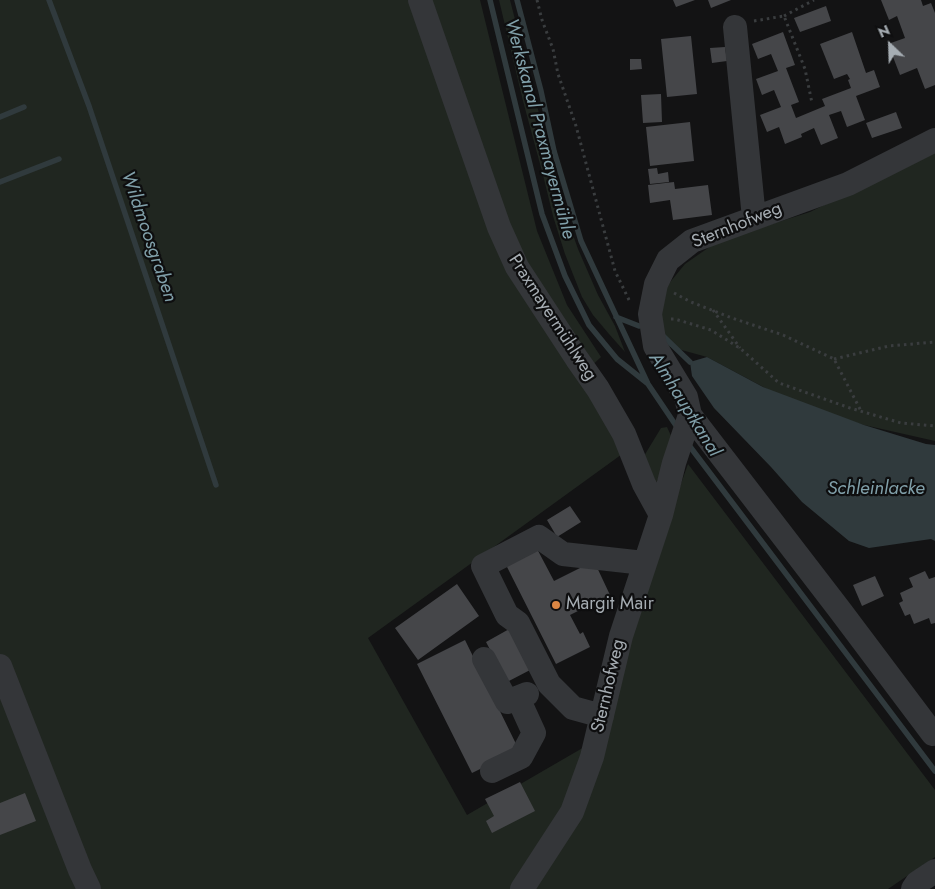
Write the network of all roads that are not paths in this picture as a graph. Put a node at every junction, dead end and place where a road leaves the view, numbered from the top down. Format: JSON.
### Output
{"nodes":[{"id":1,"x":420,"y":0,"type":"edge"},
{"id":2,"x":741,"y":24,"type":"road end"},
{"id":3,"x":935,"y":140,"type":"edge"},
{"id":4,"x":754,"y":218,"type":"junction"},
{"id":5,"x":690,"y":415,"type":"junction"},
{"id":6,"x":661,"y":515,"type":"junction"},
{"id":7,"x":644,"y":563,"type":"junction"},
{"id":8,"x":484,"y":658,"type":"dead end"},
{"id":9,"x":0,"y":666,"type":"edge"},
{"id":10,"x":549,"y":684,"type":"junction"},
{"id":11,"x":518,"y":698,"type":"junction"},
{"id":12,"x":602,"y":716,"type":"junction"},
{"id":13,"x":933,"y":734,"type":"dead end"},
{"id":14,"x":492,"y":771,"type":"dead end"},
{"id":15,"x":935,"y":871,"type":"edge"},
{"id":16,"x":89,"y":889,"type":"edge"},
{"id":17,"x":522,"y":889,"type":"edge"},
{"id":18,"x":913,"y":889,"type":"edge"}],
"edges":[{"from":1,"to":6,"type":"street","name":"Praxmayermühlweg"},
{"from":2,"to":4,"type":"street"},
{"from":3,"to":4,"type":"street","name":"Sternhofweg"},
{"from":4,"to":5,"type":"street","name":"Sternhofweg"},
{"from":5,"to":6,"type":"street","name":"Sternhofweg"},
{"from":5,"to":13,"type":"street","name":"Sternhofweg"},
{"from":6,"to":7,"type":"street","name":"Sternhofweg"},
{"from":7,"to":10,"type":"street"},
{"from":7,"to":12,"type":"street","name":"Sternhofweg"},
{"from":8,"to":11,"type":"street"},
{"from":9,"to":16,"type":"street"},
{"from":10,"to":11,"type":"street"},
{"from":10,"to":12,"type":"street"},
{"from":11,"to":14,"type":"street"},
{"from":12,"to":17,"type":"street","name":"Sternhofweg"},
{"from":15,"to":18,"type":"street"}]}
